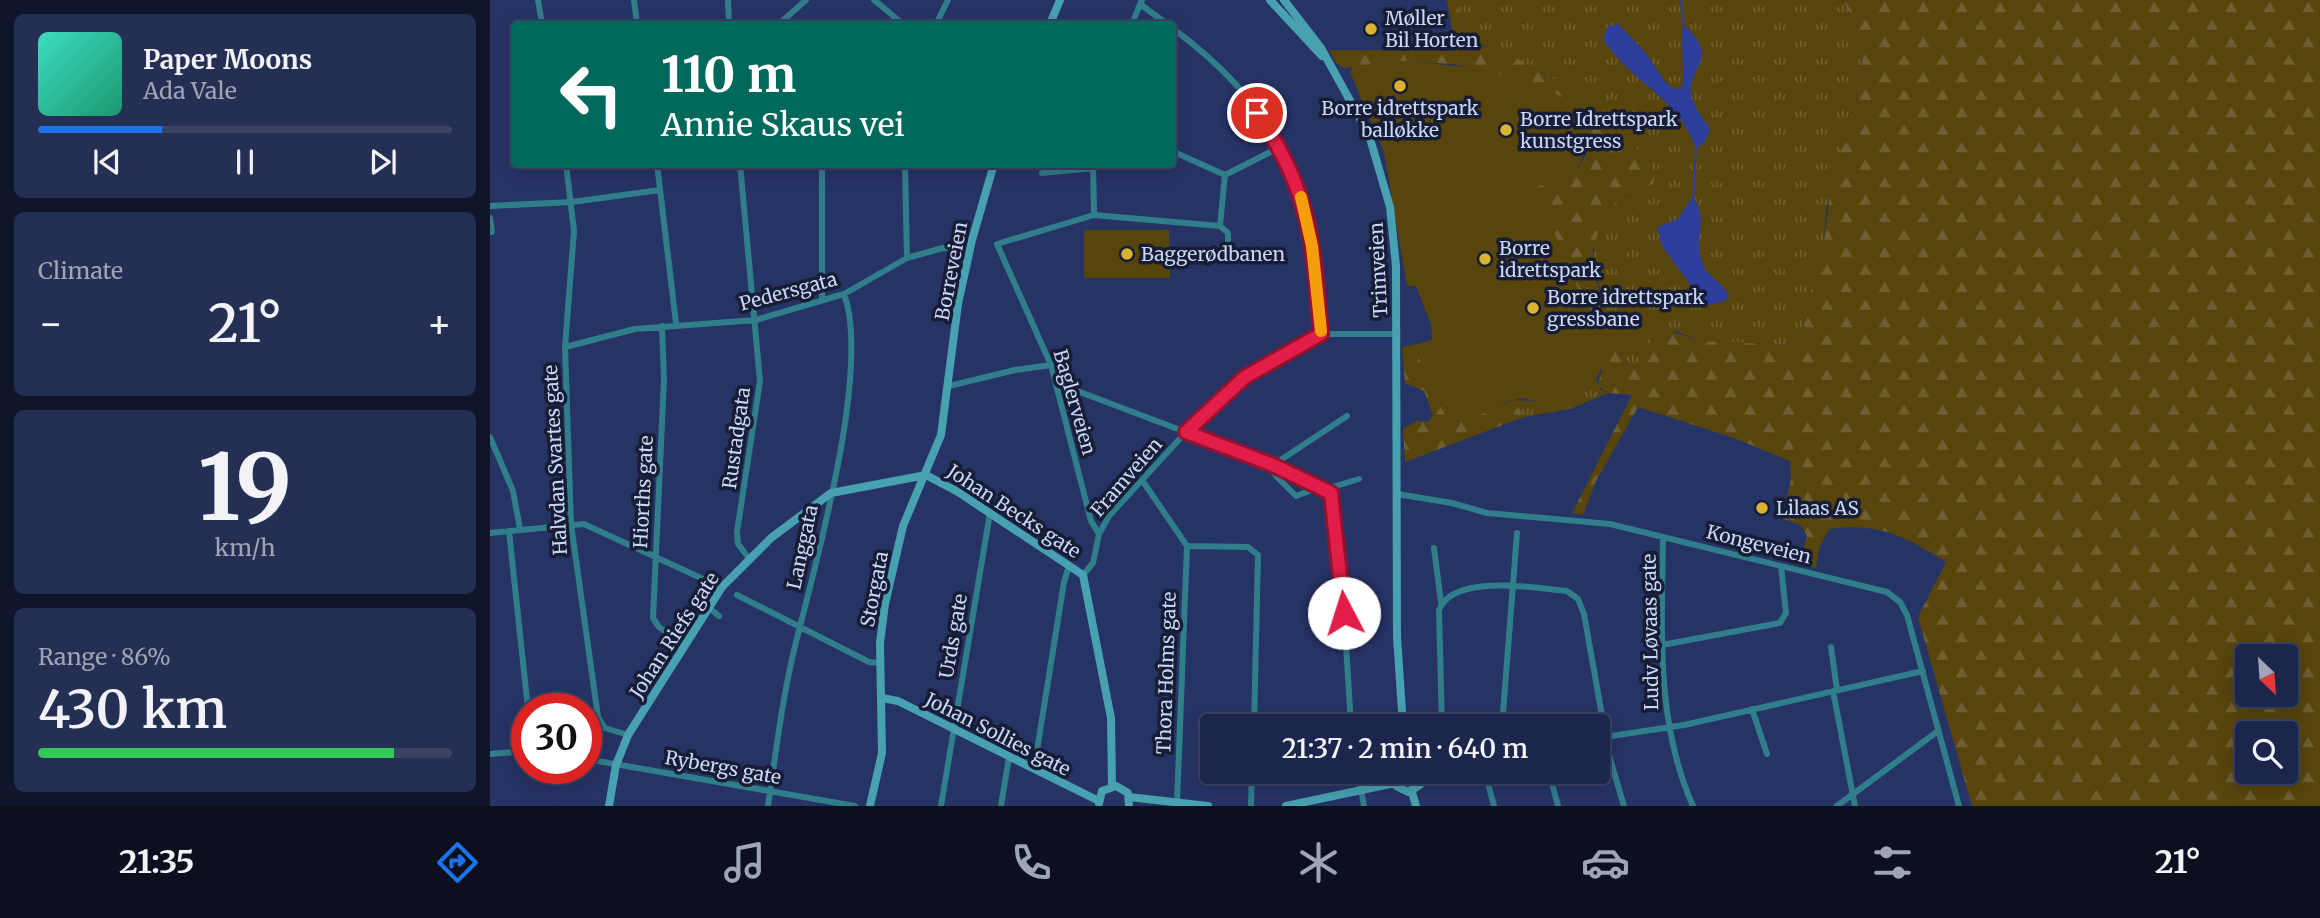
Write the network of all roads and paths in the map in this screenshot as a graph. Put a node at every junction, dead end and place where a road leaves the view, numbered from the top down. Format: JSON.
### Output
{"nodes":[{"id":1,"x":538,"y":0,"type":"edge"},
{"id":2,"x":634,"y":0,"type":"edge"},
{"id":3,"x":728,"y":0,"type":"edge"},
{"id":4,"x":806,"y":0,"type":"edge"},
{"id":5,"x":874,"y":0,"type":"edge"},
{"id":6,"x":948,"y":0,"type":"edge"},
{"id":7,"x":1060,"y":0,"type":"edge"},
{"id":8,"x":1284,"y":0,"type":"edge"},
{"id":9,"x":1273,"y":1,"type":"edge"},
{"id":10,"x":1141,"y":2,"type":"edge"},
{"id":11,"x":542,"y":21,"type":"edge"},
{"id":12,"x":637,"y":21,"type":"edge"},
{"id":13,"x":729,"y":21,"type":"edge"},
{"id":14,"x":782,"y":21,"type":"edge"},
{"id":15,"x":899,"y":21,"type":"edge"},
{"id":16,"x":938,"y":21,"type":"edge"},
{"id":17,"x":1051,"y":21,"type":"edge"},
{"id":18,"x":1133,"y":21,"type":"edge"},
{"id":19,"x":1163,"y":21,"type":"edge"},
{"id":20,"x":1176,"y":31,"type":"edge"},
{"id":21,"x":1326,"y":60,"type":"junction"},
{"id":22,"x":1280,"y":147,"type":"junction"},
{"id":23,"x":1176,"y":153,"type":"edge"},
{"id":24,"x":567,"y":168,"type":"edge"},
{"id":25,"x":657,"y":168,"type":"edge"},
{"id":26,"x":740,"y":168,"type":"edge"},
{"id":27,"x":821,"y":168,"type":"edge"},
{"id":28,"x":905,"y":168,"type":"edge"},
{"id":29,"x":992,"y":168,"type":"edge"},
{"id":30,"x":1078,"y":168,"type":"edge"},
{"id":31,"x":1093,"y":168,"type":"edge"},
{"id":32,"x":1042,"y":173,"type":"dead end"},
{"id":33,"x":1226,"y":175,"type":"junction"},
{"id":34,"x":660,"y":190,"type":"junction"},
{"id":35,"x":572,"y":202,"type":"junction"},
{"id":36,"x":490,"y":206,"type":"edge"},
{"id":37,"x":1094,"y":215,"type":"junction"},
{"id":38,"x":490,"y":218,"type":"edge"},
{"id":39,"x":1220,"y":226,"type":"junction"},
{"id":40,"x":492,"y":232,"type":"dead end"},
{"id":41,"x":1228,"y":248,"type":"dead end"},
{"id":42,"x":970,"y":249,"type":"junction"},
{"id":43,"x":907,"y":258,"type":"junction"},
{"id":44,"x":844,"y":294,"type":"junction"},
{"id":45,"x":822,"y":300,"type":"junction"},
{"id":46,"x":756,"y":320,"type":"junction"},
{"id":47,"x":676,"y":323,"type":"junction"},
{"id":48,"x":662,"y":326,"type":"junction"},
{"id":49,"x":1321,"y":334,"type":"junction"},
{"id":50,"x":1396,"y":334,"type":"junction"},
{"id":51,"x":565,"y":347,"type":"junction"},
{"id":52,"x":1051,"y":365,"type":"junction"},
{"id":53,"x":949,"y":386,"type":"junction"},
{"id":54,"x":1057,"y":388,"type":"junction"},
{"id":55,"x":1347,"y":416,"type":"dead end"},
{"id":56,"x":1186,"y":432,"type":"junction"},
{"id":57,"x":490,"y":436,"type":"edge"},
{"id":58,"x":1271,"y":465,"type":"junction"},
{"id":59,"x":926,"y":475,"type":"junction"},
{"id":60,"x":1359,"y":479,"type":"dead end"},
{"id":61,"x":1142,"y":481,"type":"junction"},
{"id":62,"x":1323,"y":488,"type":"junction"},
{"id":63,"x":831,"y":493,"type":"junction"},
{"id":64,"x":1397,"y":494,"type":"junction"},
{"id":65,"x":990,"y":513,"type":"junction"},
{"id":66,"x":571,"y":524,"type":"junction"},
{"id":67,"x":520,"y":529,"type":"junction"},
{"id":68,"x":509,"y":531,"type":"junction"},
{"id":69,"x":490,"y":533,"type":"edge"},
{"id":70,"x":1517,"y":533,"type":"dead end"},
{"id":71,"x":1098,"y":534,"type":"junction"},
{"id":72,"x":1663,"y":537,"type":"junction"},
{"id":73,"x":1187,"y":546,"type":"junction"},
{"id":74,"x":1434,"y":548,"type":"dead end"},
{"id":75,"x":656,"y":556,"type":"junction"},
{"id":76,"x":748,"y":557,"type":"junction"},
{"id":77,"x":1069,"y":566,"type":"junction"},
{"id":78,"x":1782,"y":566,"type":"junction"},
{"id":79,"x":1083,"y":575,"type":"junction"},
{"id":80,"x":715,"y":584,"type":"dead end"},
{"id":81,"x":1513,"y":587,"type":"junction"},
{"id":82,"x":737,"y":595,"type":"dead end"},
{"id":83,"x":1441,"y":602,"type":"junction"},
{"id":84,"x":708,"y":607,"type":"junction"},
{"id":85,"x":719,"y":615,"type":"dead end"},
{"id":86,"x":800,"y":627,"type":"junction"},
{"id":87,"x":685,"y":644,"type":"junction"},
{"id":88,"x":1662,"y":645,"type":"junction"},
{"id":89,"x":1831,"y":647,"type":"dead end"},
{"id":90,"x":880,"y":663,"type":"junction"},
{"id":91,"x":1923,"y":671,"type":"junction"},
{"id":92,"x":1835,"y":690,"type":"junction"},
{"id":93,"x":526,"y":693,"type":"edge"},
{"id":94,"x":882,"y":698,"type":"junction"},
{"id":95,"x":1752,"y":709,"type":"junction"},
{"id":96,"x":1254,"y":714,"type":"edge"},
{"id":97,"x":1350,"y":714,"type":"edge"},
{"id":98,"x":1402,"y":714,"type":"edge"},
{"id":99,"x":1442,"y":714,"type":"edge"},
{"id":100,"x":1503,"y":714,"type":"edge"},
{"id":101,"x":1599,"y":714,"type":"edge"},
{"id":102,"x":1669,"y":726,"type":"junction"},
{"id":103,"x":954,"y":729,"type":"junction"},
{"id":104,"x":1938,"y":731,"type":"junction"},
{"id":105,"x":628,"y":735,"type":"junction"},
{"id":106,"x":1610,"y":736,"type":"edge"},
{"id":107,"x":511,"y":752,"type":"edge"},
{"id":108,"x":490,"y":754,"type":"edge"},
{"id":109,"x":1768,"y":754,"type":"dead end"},
{"id":110,"x":1009,"y":757,"type":"junction"},
{"id":111,"x":1610,"y":762,"type":"edge"},
{"id":112,"x":602,"y":763,"type":"edge"},
{"id":113,"x":616,"y":765,"type":"junction"},
{"id":114,"x":1034,"y":769,"type":"junction"},
{"id":115,"x":1252,"y":784,"type":"edge"},
{"id":116,"x":1360,"y":784,"type":"edge"},
{"id":117,"x":1390,"y":784,"type":"edge"},
{"id":118,"x":1396,"y":784,"type":"edge"},
{"id":119,"x":1419,"y":784,"type":"edge"},
{"id":120,"x":1488,"y":784,"type":"edge"},
{"id":121,"x":1552,"y":784,"type":"edge"},
{"id":122,"x":1112,"y":786,"type":"junction"},
{"id":123,"x":1361,"y":790,"type":"junction"},
{"id":124,"x":770,"y":791,"type":"junction"},
{"id":125,"x":1412,"y":792,"type":"junction"},
{"id":126,"x":1853,"y":794,"type":"junction"},
{"id":127,"x":1129,"y":801,"type":"edge"},
{"id":128,"x":1099,"y":803,"type":"edge"},
{"id":129,"x":1177,"y":803,"type":"junction"},
{"id":130,"x":609,"y":806,"type":"edge"},
{"id":131,"x":768,"y":806,"type":"edge"},
{"id":132,"x":855,"y":806,"type":"edge"},
{"id":133,"x":870,"y":806,"type":"edge"},
{"id":134,"x":941,"y":806,"type":"edge"},
{"id":135,"x":1001,"y":806,"type":"edge"},
{"id":136,"x":1208,"y":806,"type":"edge"},
{"id":137,"x":1251,"y":806,"type":"edge"},
{"id":138,"x":1286,"y":806,"type":"edge"},
{"id":139,"x":1364,"y":806,"type":"edge"},
{"id":140,"x":1416,"y":806,"type":"edge"},
{"id":141,"x":1494,"y":806,"type":"edge"},
{"id":142,"x":1558,"y":806,"type":"edge"},
{"id":143,"x":1624,"y":806,"type":"edge"},
{"id":144,"x":1693,"y":806,"type":"edge"},
{"id":145,"x":1837,"y":806,"type":"edge"},
{"id":146,"x":1855,"y":806,"type":"edge"},
{"id":147,"x":1959,"y":806,"type":"edge"}],
"edges":[{"from":1,"to":11,"type":"street"},
{"from":2,"to":12,"type":"street"},
{"from":3,"to":13,"type":"street"},
{"from":4,"to":14,"type":"street"},
{"from":5,"to":15,"type":"street"},
{"from":6,"to":16,"type":"street"},
{"from":7,"to":17,"type":"main road"},
{"from":8,"to":21,"type":"main road","name":"Trimveien"},
{"from":9,"to":21,"type":"main road","name":"Trimveien"},
{"from":10,"to":18,"type":"street"},
{"from":10,"to":19,"type":"street"},
{"from":20,"to":22,"type":"street"},
{"from":21,"to":50,"type":"main road","name":"Trimveien"},
{"from":22,"to":33,"type":"street"},
{"from":22,"to":49,"type":"street"},
{"from":23,"to":33,"type":"street"},
{"from":24,"to":35,"type":"street","name":"Halvdan Svartes gate"},
{"from":25,"to":34,"type":"street"},
{"from":26,"to":46,"type":"street","name":"Rustadgata"},
{"from":27,"to":45,"type":"street"},
{"from":28,"to":43,"type":"street"},
{"from":29,"to":42,"type":"main road","name":"Borreveien"},
{"from":30,"to":32,"type":"street"},
{"from":31,"to":37,"type":"street"},
{"from":33,"to":39,"type":"street"},
{"from":34,"to":35,"type":"street"},
{"from":34,"to":47,"type":"street"},
{"from":35,"to":36,"type":"street"},
{"from":35,"to":51,"type":"street","name":"Halvdan Svartes gate"},
{"from":37,"to":39,"type":"street"},
{"from":37,"to":52,"type":"street","name":"Baglerveien"},
{"from":38,"to":40,"type":"street"},
{"from":39,"to":41,"type":"street"},
{"from":42,"to":43,"type":"street","name":"Pedersgata"},
{"from":42,"to":53,"type":"main road","name":"Borreveien"},
{"from":43,"to":44,"type":"street","name":"Pedersgata"},
{"from":44,"to":45,"type":"street","name":"Pedersgata"},
{"from":44,"to":63,"type":"street","name":"Langgata"},
{"from":45,"to":46,"type":"street","name":"Pedersgata"},
{"from":46,"to":47,"type":"street","name":"Pedersgata"},
{"from":46,"to":76,"type":"street","name":"Rustadgata"},
{"from":47,"to":48,"type":"street","name":"Pedersgata"},
{"from":48,"to":51,"type":"street","name":"Pedersgata"},
{"from":48,"to":75,"type":"street","name":"Hiorths gate"},
{"from":49,"to":50,"type":"street","name":"Framveien"},
{"from":49,"to":56,"type":"street","name":"Framveien"},
{"from":50,"to":64,"type":"main road","name":"Trimveien"},
{"from":51,"to":66,"type":"street","name":"Halvdan Svartes gate"},
{"from":52,"to":53,"type":"street"},
{"from":52,"to":54,"type":"street","name":"Baglerveien"},
{"from":53,"to":59,"type":"main road","name":"Storgata"},
{"from":54,"to":56,"type":"street"},
{"from":54,"to":71,"type":"street","name":"Baglerveien"},
{"from":55,"to":58,"type":"street"},
{"from":56,"to":58,"type":"street"},
{"from":56,"to":61,"type":"street","name":"Framveien"},
{"from":57,"to":67,"type":"street"},
{"from":58,"to":62,"type":"street"},
{"from":58,"to":62,"type":"street"},
{"from":59,"to":63,"type":"main road","name":"Johan Riefs gate"},
{"from":59,"to":65,"type":"main road","name":"Johan Becks gate"},
{"from":59,"to":90,"type":"main road","name":"Storgata"},
{"from":60,"to":62,"type":"street"},
{"from":61,"to":71,"type":"street","name":"Framveien"},
{"from":61,"to":73,"type":"street"},
{"from":62,"to":97,"type":"street"},
{"from":63,"to":76,"type":"main road","name":"Johan Riefs gate"},
{"from":63,"to":86,"type":"street","name":"Langgata"},
{"from":64,"to":72,"type":"street","name":"Kongeveien"},
{"from":64,"to":98,"type":"main road","name":"Trimveien"},
{"from":65,"to":77,"type":"main road","name":"Johan Becks gate"},
{"from":65,"to":103,"type":"street","name":"Urds gate"},
{"from":66,"to":67,"type":"street"},
{"from":66,"to":75,"type":"street"},
{"from":66,"to":105,"type":"street","name":"Halvdan Svartes gate"},
{"from":67,"to":68,"type":"street"},
{"from":68,"to":69,"type":"street"},
{"from":68,"to":93,"type":"street"},
{"from":70,"to":81,"type":"street"},
{"from":71,"to":79,"type":"street","name":"Framveien"},
{"from":72,"to":78,"type":"street","name":"Kongeveien"},
{"from":72,"to":88,"type":"street","name":"Ludv Løvaas gate"},
{"from":73,"to":96,"type":"street"},
{"from":73,"to":129,"type":"street","name":"Thora Holms gate"},
{"from":74,"to":83,"type":"street"},
{"from":75,"to":80,"type":"street"},
{"from":75,"to":87,"type":"street","name":"Hiorths gate"},
{"from":76,"to":84,"type":"main road","name":"Johan Riefs gate"},
{"from":77,"to":79,"type":"main road","name":"Johan Becks gate"},
{"from":77,"to":114,"type":"street"},
{"from":78,"to":88,"type":"street"},
{"from":78,"to":91,"type":"street","name":"Kongeveien"},
{"from":79,"to":122,"type":"main road"},
{"from":81,"to":83,"type":"street"},
{"from":81,"to":100,"type":"street"},
{"from":81,"to":101,"type":"street"},
{"from":82,"to":86,"type":"street"},
{"from":83,"to":99,"type":"street"},
{"from":84,"to":85,"type":"street"},
{"from":84,"to":87,"type":"main road","name":"Johan Riefs gate"},
{"from":86,"to":90,"type":"street"},
{"from":86,"to":124,"type":"street","name":"Langgata"},
{"from":87,"to":105,"type":"main road","name":"Johan Riefs gate"},
{"from":88,"to":102,"type":"street","name":"Ludv Løvaas gate"},
{"from":89,"to":92,"type":"street"},
{"from":90,"to":94,"type":"main road","name":"Storgata"},
{"from":91,"to":92,"type":"street"},
{"from":91,"to":104,"type":"street","name":"Kongeveien"},
{"from":92,"to":95,"type":"street"},
{"from":92,"to":126,"type":"street"},
{"from":94,"to":103,"type":"main road","name":"Johan Sollies gate"},
{"from":94,"to":133,"type":"main road","name":"Storgata"},
{"from":95,"to":102,"type":"street"},
{"from":95,"to":109,"type":"street"},
{"from":102,"to":106,"type":"street"},
{"from":102,"to":144,"type":"street","name":"Ludv Løvaas gate"},
{"from":103,"to":110,"type":"main road","name":"Johan Sollies gate"},
{"from":103,"to":134,"type":"street","name":"Urds gate"},
{"from":104,"to":126,"type":"street"},
{"from":104,"to":147,"type":"street","name":"Kongeveien"},
{"from":105,"to":113,"type":"main road","name":"Johan Riefs gate"},
{"from":107,"to":108,"type":"street"},
{"from":110,"to":114,"type":"main road","name":"Johan Sollies gate"},
{"from":110,"to":135,"type":"street"},
{"from":111,"to":143,"type":"street"},
{"from":112,"to":113,"type":"street","name":"Rybergs gate"},
{"from":113,"to":124,"type":"street","name":"Rybergs gate"},
{"from":113,"to":130,"type":"main road","name":"Johan Riefs gate"},
{"from":114,"to":128,"type":"main road","name":"Johan Sollies gate"},
{"from":115,"to":137,"type":"street"},
{"from":116,"to":123,"type":"street"},
{"from":117,"to":123,"type":"main road"},
{"from":118,"to":125,"type":"main road"},
{"from":119,"to":125,"type":"main road"},
{"from":120,"to":141,"type":"street"},
{"from":121,"to":142,"type":"street"},
{"from":122,"to":127,"type":"main road"},
{"from":122,"to":128,"type":"main road"},
{"from":123,"to":138,"type":"main road"},
{"from":123,"to":139,"type":"street"},
{"from":124,"to":131,"type":"street","name":"Langgata"},
{"from":124,"to":132,"type":"street","name":"Rybergs gate"},
{"from":125,"to":140,"type":"main road"},
{"from":126,"to":145,"type":"street"},
{"from":126,"to":146,"type":"street"},
{"from":127,"to":129,"type":"main road"},
{"from":129,"to":136,"type":"main road"}]}
